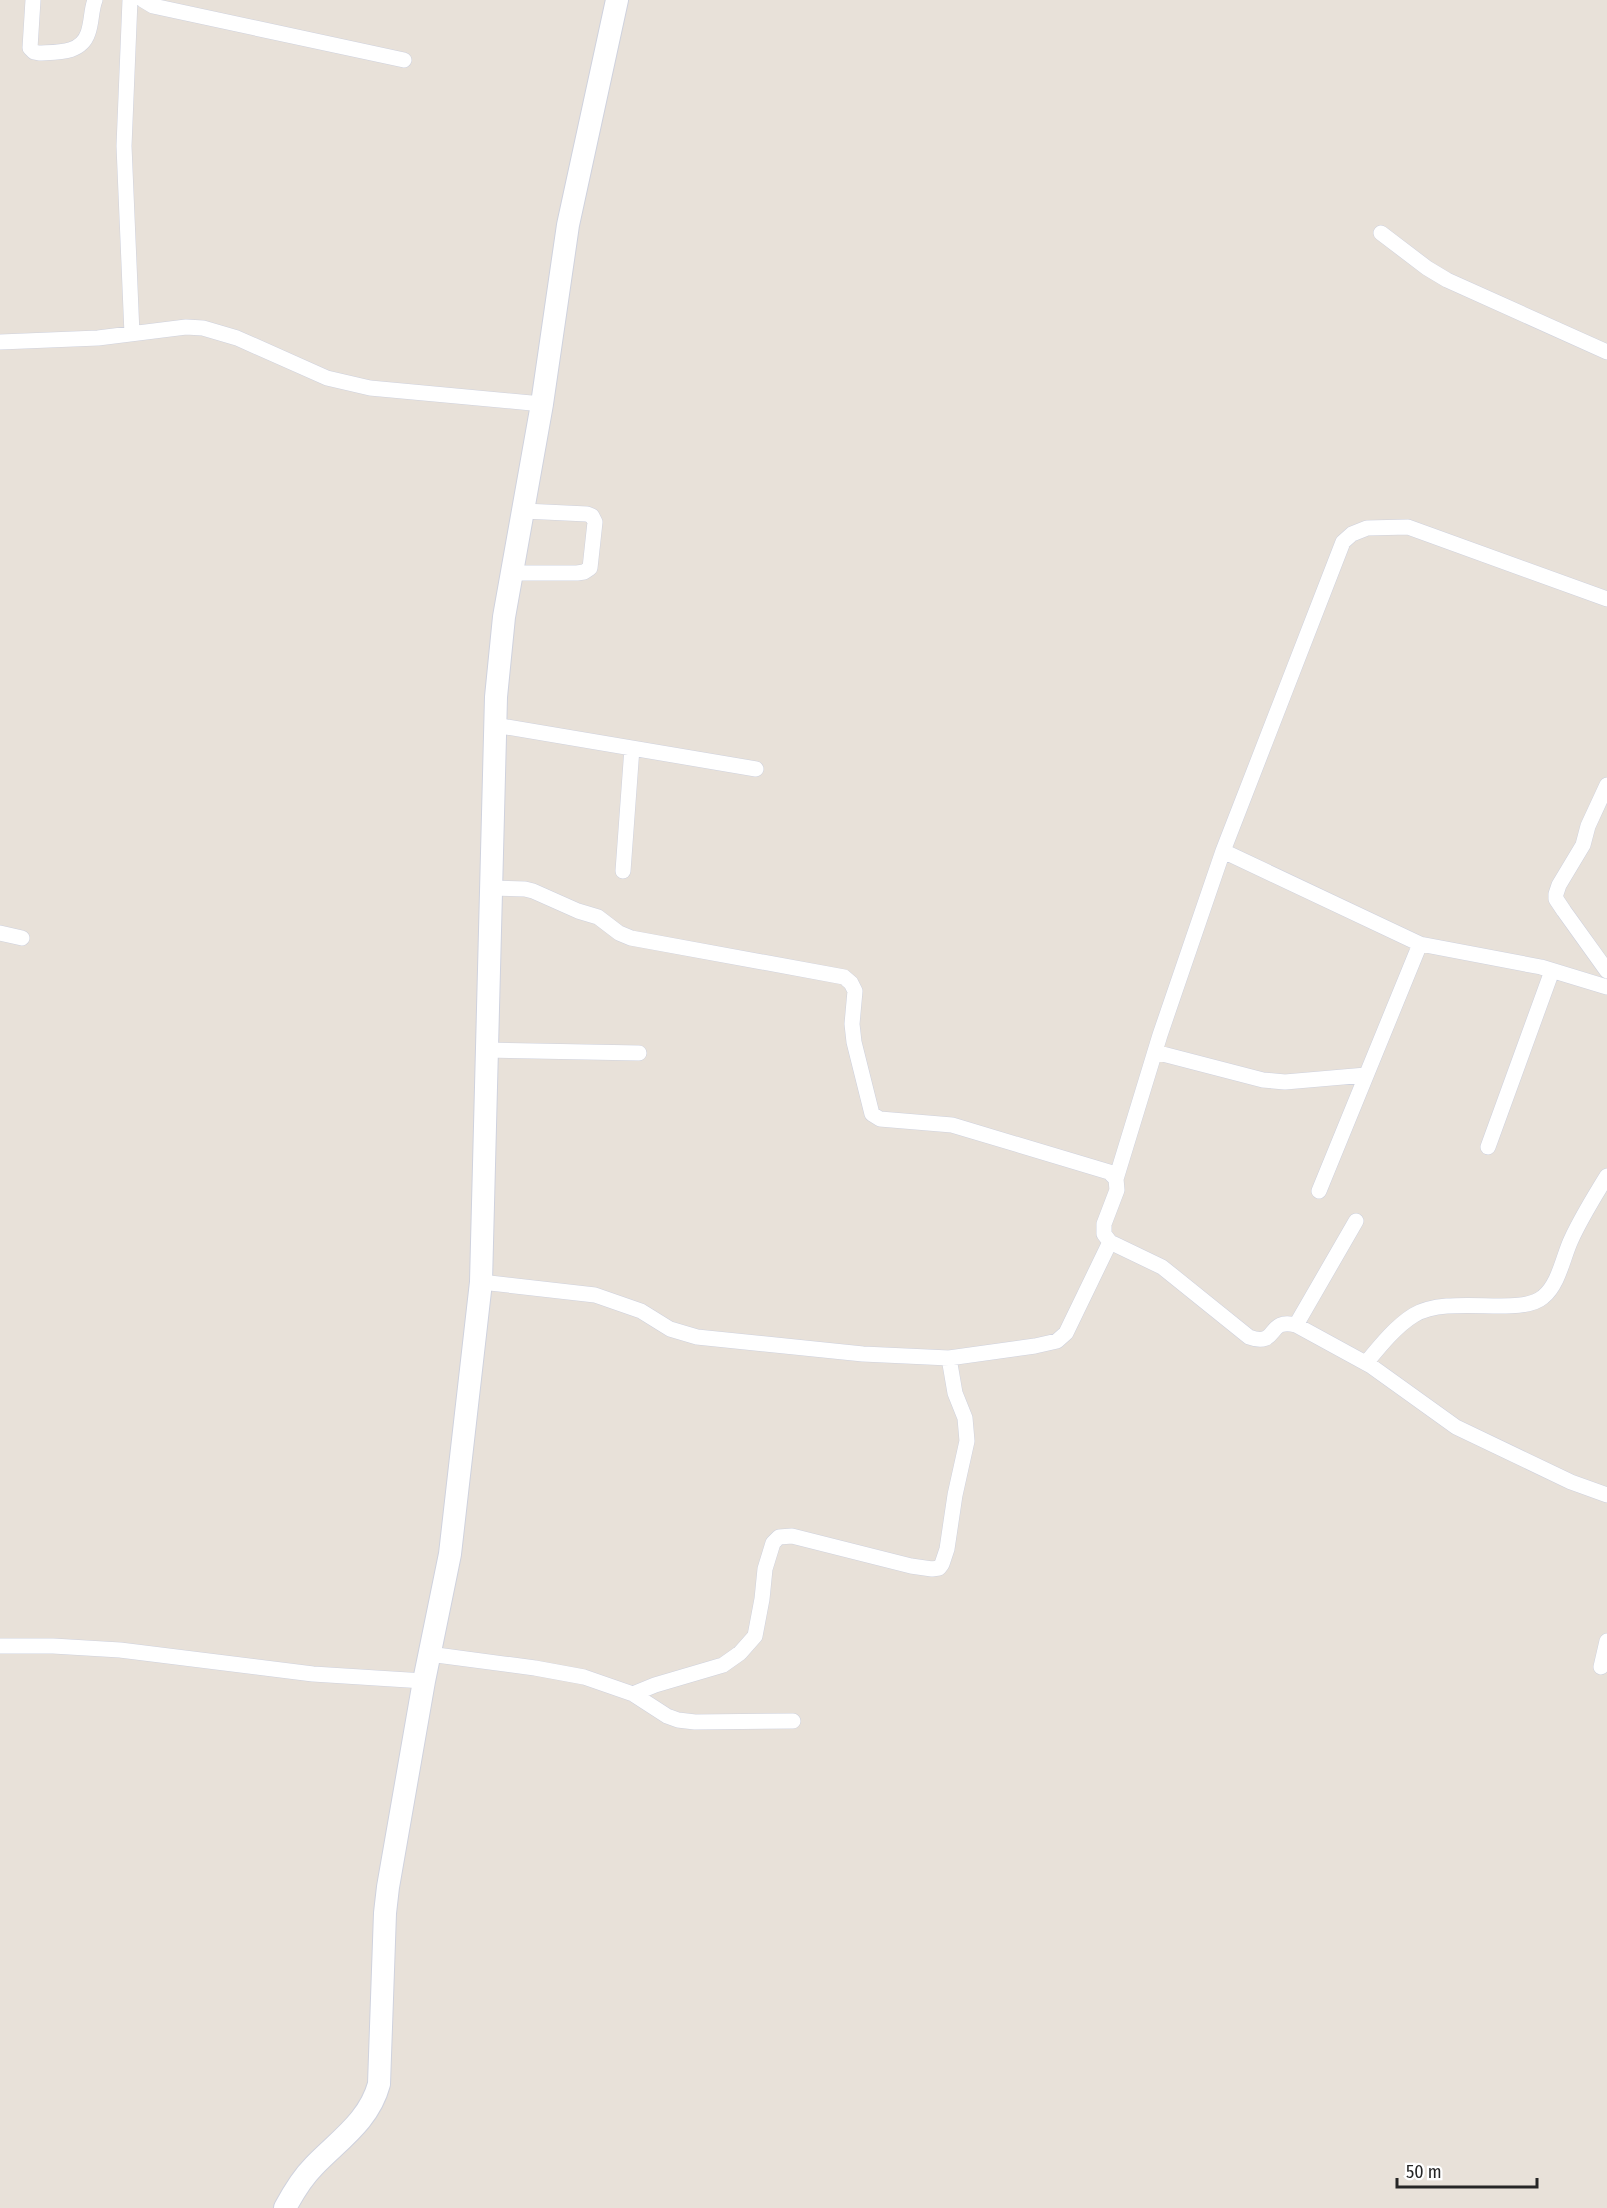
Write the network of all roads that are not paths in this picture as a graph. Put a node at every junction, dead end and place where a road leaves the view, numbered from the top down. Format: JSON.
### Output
{"nodes":[{"id":1,"x":33,"y":0,"type":"edge"},
{"id":2,"x":95,"y":0,"type":"edge"},
{"id":3,"x":130,"y":0,"type":"edge"},
{"id":4,"x":143,"y":0,"type":"edge"},
{"id":5,"x":617,"y":0,"type":"edge"},
{"id":6,"x":404,"y":60,"type":"dead end"},
{"id":7,"x":1381,"y":233,"type":"dead end"},
{"id":8,"x":132,"y":334,"type":"junction"},
{"id":9,"x":0,"y":342,"type":"edge"},
{"id":10,"x":1607,"y":352,"type":"edge"},
{"id":11,"x":542,"y":404,"type":"junction"},
{"id":12,"x":524,"y":511,"type":"junction"},
{"id":13,"x":513,"y":573,"type":"junction"},
{"id":14,"x":1607,"y":599,"type":"edge"},
{"id":15,"x":495,"y":725,"type":"junction"},
{"id":16,"x":632,"y":748,"type":"junction"},
{"id":17,"x":756,"y":769,"type":"dead end"},
{"id":18,"x":1607,"y":784,"type":"edge"},
{"id":19,"x":1223,"y":851,"type":"junction"},
{"id":20,"x":623,"y":871,"type":"dead end"},
{"id":21,"x":491,"y":888,"type":"junction"},
{"id":22,"x":0,"y":933,"type":"edge"},
{"id":23,"x":22,"y":939,"type":"dead end"},
{"id":24,"x":1420,"y":944,"type":"junction"},
{"id":25,"x":1552,"y":970,"type":"junction"},
{"id":26,"x":1607,"y":971,"type":"edge"},
{"id":27,"x":1607,"y":987,"type":"edge"},
{"id":28,"x":487,"y":1050,"type":"junction"},
{"id":29,"x":1155,"y":1052,"type":"junction"},
{"id":30,"x":639,"y":1053,"type":"dead end"},
{"id":31,"x":1366,"y":1075,"type":"junction"},
{"id":32,"x":1488,"y":1147,"type":"dead end"},
{"id":33,"x":1607,"y":1176,"type":"edge"},
{"id":34,"x":1116,"y":1179,"type":"junction"},
{"id":35,"x":1319,"y":1191,"type":"dead end"},
{"id":36,"x":1356,"y":1221,"type":"dead end"},
{"id":37,"x":1110,"y":1242,"type":"junction"},
{"id":38,"x":481,"y":1282,"type":"junction"},
{"id":39,"x":1296,"y":1325,"type":"junction"},
{"id":40,"x":949,"y":1358,"type":"junction"},
{"id":41,"x":1366,"y":1363,"type":"junction"},
{"id":42,"x":1607,"y":1495,"type":"edge"},
{"id":43,"x":1607,"y":1641,"type":"edge"},
{"id":44,"x":0,"y":1646,"type":"edge"},
{"id":45,"x":429,"y":1654,"type":"junction"},
{"id":46,"x":1601,"y":1667,"type":"dead end"},
{"id":47,"x":424,"y":1681,"type":"junction"},
{"id":48,"x":633,"y":1694,"type":"junction"},
{"id":49,"x":793,"y":1721,"type":"dead end"},
{"id":50,"x":285,"y":2208,"type":"edge"}],
"edges":[{"from":1,"to":2,"type":"street"},
{"from":3,"to":8,"type":"street"},
{"from":4,"to":6,"type":"street"},
{"from":5,"to":11,"type":"street"},
{"from":7,"to":10,"type":"street"},
{"from":8,"to":9,"type":"street"},
{"from":8,"to":11,"type":"street"},
{"from":11,"to":12,"type":"street"},
{"from":12,"to":13,"type":"street"},
{"from":12,"to":13,"type":"street"},
{"from":13,"to":15,"type":"street"},
{"from":14,"to":19,"type":"street"},
{"from":15,"to":16,"type":"street"},
{"from":15,"to":21,"type":"street"},
{"from":16,"to":17,"type":"street"},
{"from":16,"to":20,"type":"street"},
{"from":18,"to":26,"type":"street"},
{"from":19,"to":24,"type":"street"},
{"from":19,"to":29,"type":"street"},
{"from":21,"to":28,"type":"street"},
{"from":21,"to":34,"type":"street"},
{"from":22,"to":23,"type":"street"},
{"from":24,"to":25,"type":"street"},
{"from":24,"to":31,"type":"street"},
{"from":25,"to":27,"type":"street"},
{"from":25,"to":32,"type":"street"},
{"from":28,"to":30,"type":"street"},
{"from":28,"to":38,"type":"street"},
{"from":29,"to":31,"type":"street"},
{"from":29,"to":34,"type":"street"},
{"from":31,"to":35,"type":"street"},
{"from":33,"to":41,"type":"street"},
{"from":34,"to":37,"type":"street"},
{"from":36,"to":39,"type":"street"},
{"from":37,"to":39,"type":"street"},
{"from":37,"to":40,"type":"street"},
{"from":38,"to":40,"type":"street"},
{"from":38,"to":45,"type":"street"},
{"from":39,"to":41,"type":"street"},
{"from":40,"to":48,"type":"street"},
{"from":41,"to":42,"type":"street"},
{"from":43,"to":46,"type":"street"},
{"from":44,"to":47,"type":"street"},
{"from":45,"to":47,"type":"street"},
{"from":45,"to":48,"type":"street"},
{"from":47,"to":50,"type":"street"},
{"from":48,"to":49,"type":"street"}]}
